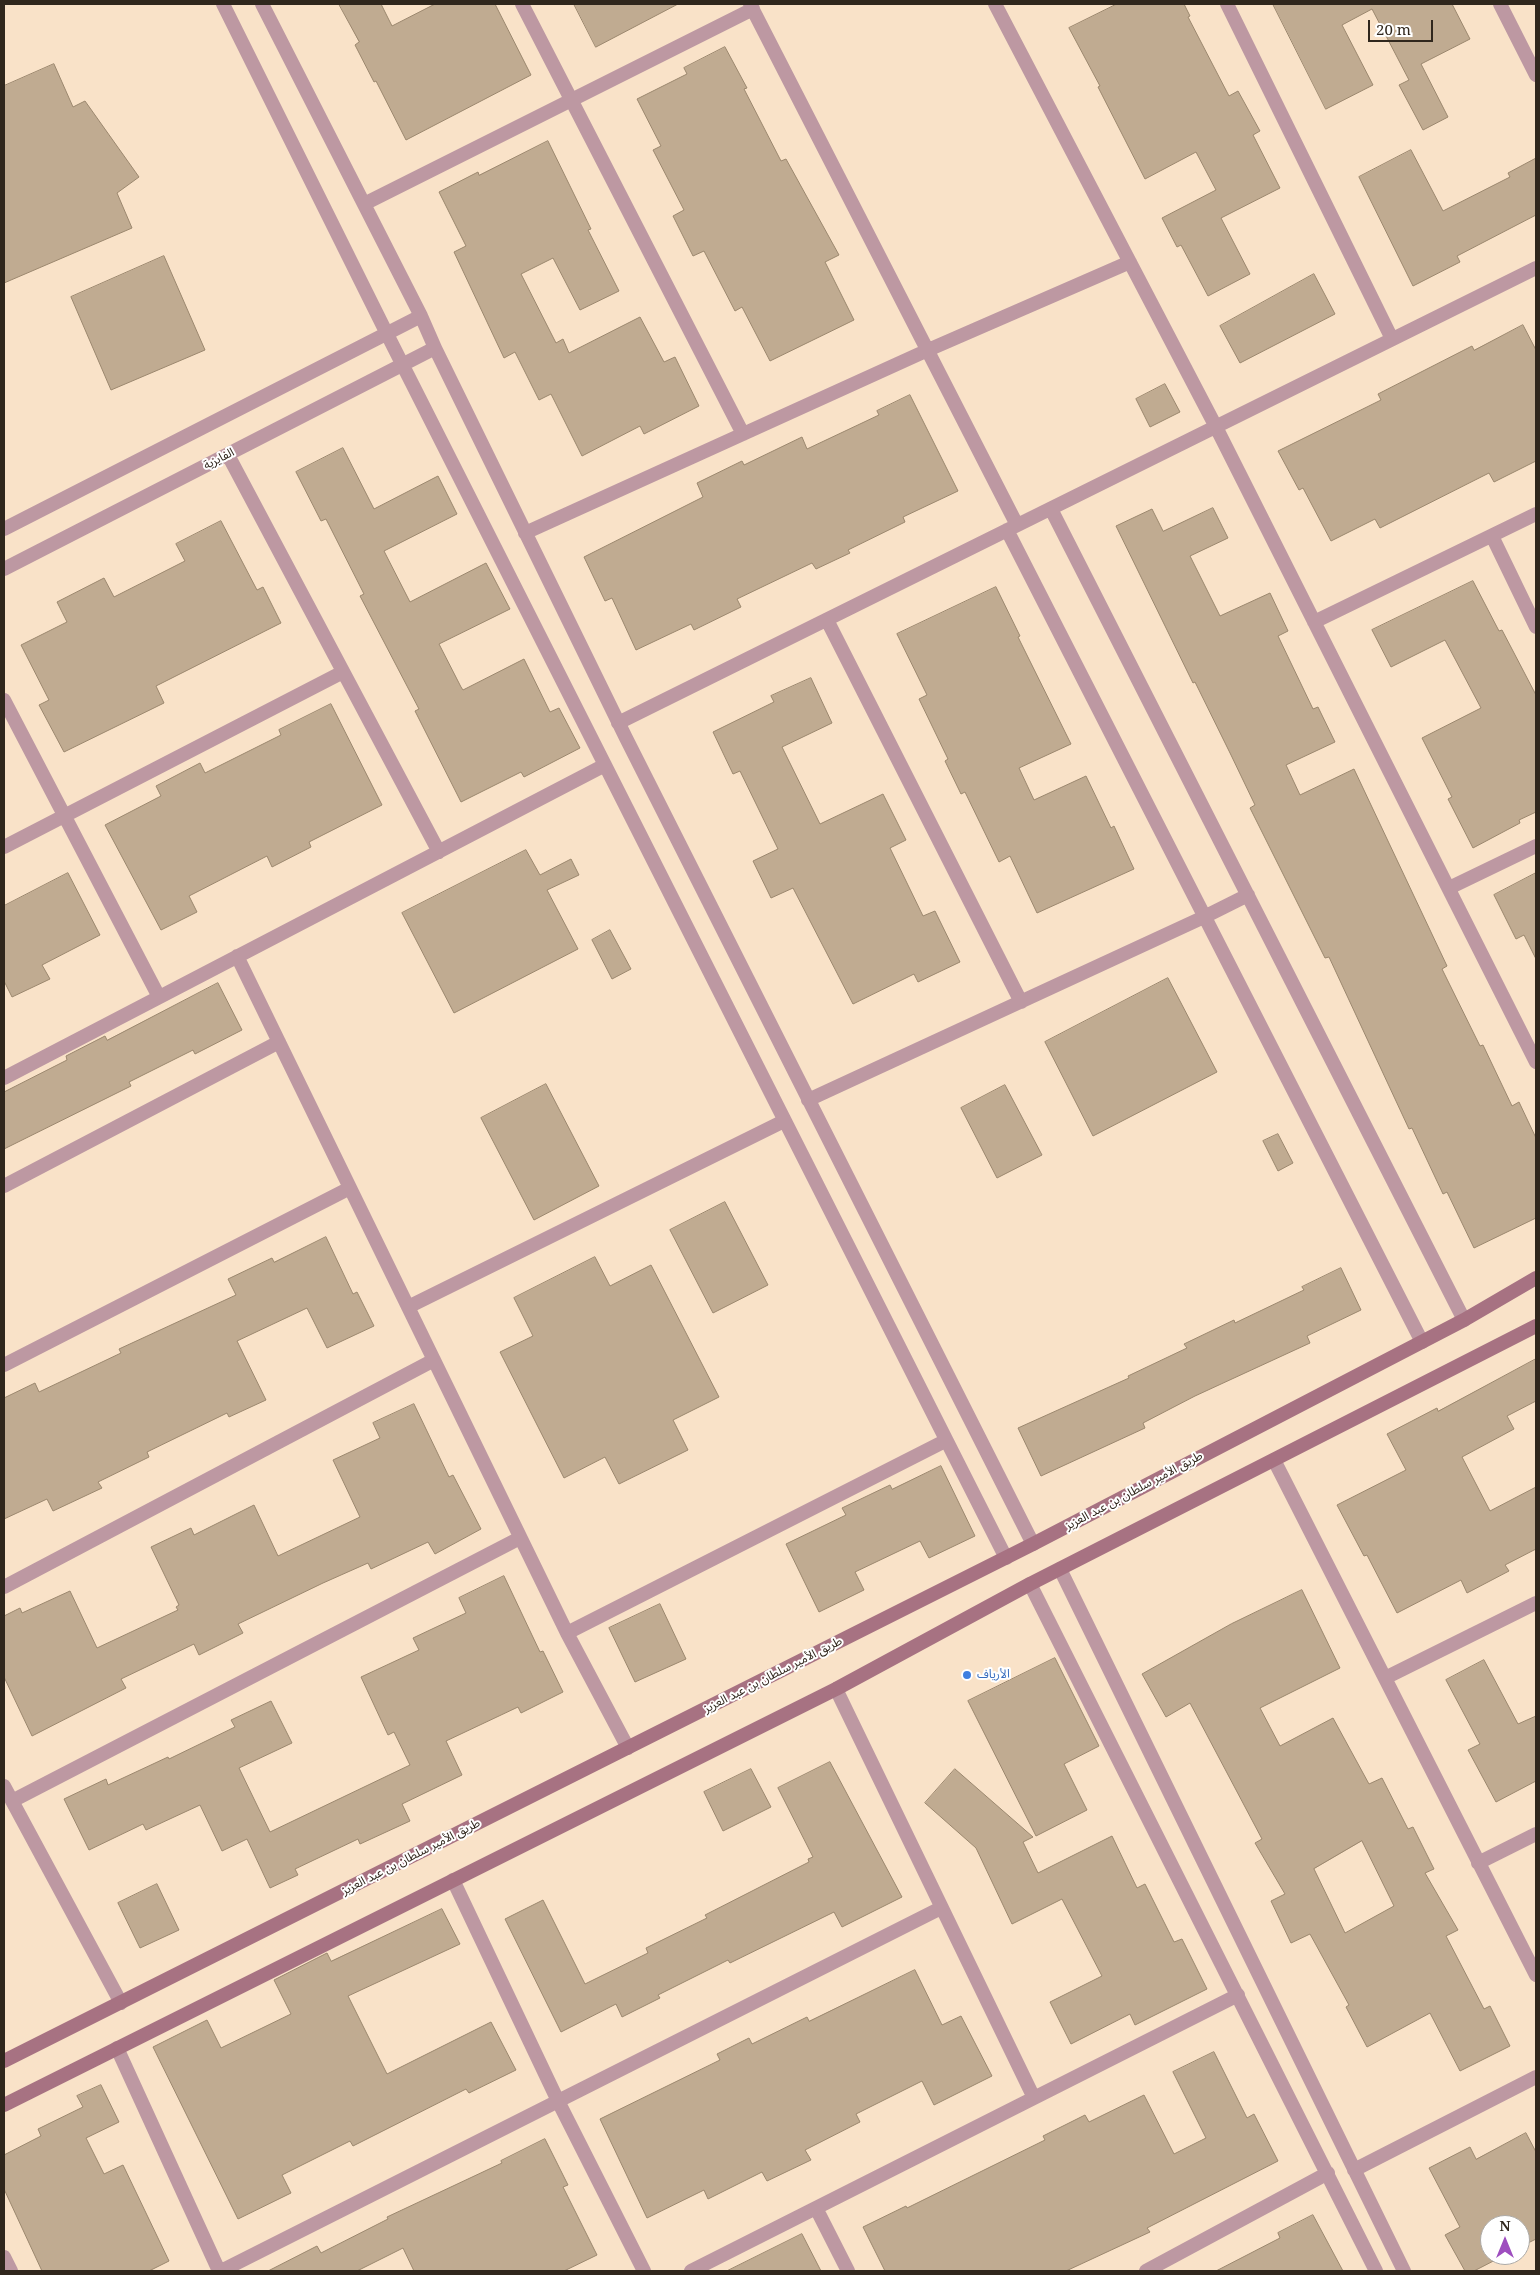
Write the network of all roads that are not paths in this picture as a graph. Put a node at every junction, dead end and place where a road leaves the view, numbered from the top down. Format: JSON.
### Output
{"nodes":[{"id":1,"x":223,"y":4,"type":"edge"},
{"id":2,"x":262,"y":4,"type":"edge"},
{"id":3,"x":522,"y":4,"type":"edge"},
{"id":4,"x":995,"y":4,"type":"edge"},
{"id":5,"x":1227,"y":4,"type":"edge"},
{"id":6,"x":1500,"y":4,"type":"edge"},
{"id":7,"x":751,"y":6,"type":"edge"},
{"id":8,"x":1536,"y":75,"type":"edge"},
{"id":9,"x":572,"y":102,"type":"junction"},
{"id":10,"x":364,"y":204,"type":"junction"},
{"id":11,"x":1130,"y":262,"type":"junction"},
{"id":12,"x":1536,"y":268,"type":"edge"},
{"id":13,"x":422,"y":316,"type":"junction"},
{"id":14,"x":387,"y":334,"type":"junction"},
{"id":15,"x":1392,"y":340,"type":"junction"},
{"id":16,"x":434,"y":348,"type":"junction"},
{"id":17,"x":928,"y":350,"type":"junction"},
{"id":18,"x":404,"y":363,"type":"junction"},
{"id":19,"x":1216,"y":427,"type":"junction"},
{"id":20,"x":743,"y":434,"type":"junction"},
{"id":21,"x":228,"y":454,"type":"junction"},
{"id":22,"x":1051,"y":509,"type":"junction"},
{"id":23,"x":1536,"y":514,"type":"edge"},
{"id":24,"x":1012,"y":528,"type":"junction"},
{"id":25,"x":4,"y":529,"type":"edge"},
{"id":26,"x":525,"y":533,"type":"junction"},
{"id":27,"x":1492,"y":536,"type":"junction"},
{"id":28,"x":4,"y":570,"type":"edge"},
{"id":29,"x":827,"y":620,"type":"junction"},
{"id":30,"x":1314,"y":622,"type":"junction"},
{"id":31,"x":1536,"y":627,"type":"edge"},
{"id":32,"x":343,"y":672,"type":"junction"},
{"id":33,"x":4,"y":700,"type":"edge"},
{"id":34,"x":618,"y":723,"type":"junction"},
{"id":35,"x":605,"y":765,"type":"junction"},
{"id":36,"x":65,"y":815,"type":"junction"},
{"id":37,"x":1536,"y":846,"type":"edge"},
{"id":38,"x":4,"y":847,"type":"edge"},
{"id":39,"x":439,"y":852,"type":"junction"},
{"id":40,"x":1449,"y":888,"type":"junction"},
{"id":41,"x":1248,"y":895,"type":"junction"},
{"id":42,"x":1204,"y":917,"type":"junction"},
{"id":43,"x":237,"y":956,"type":"junction"},
{"id":44,"x":159,"y":997,"type":"junction"},
{"id":45,"x":1021,"y":1002,"type":"junction"},
{"id":46,"x":279,"y":1042,"type":"junction"},
{"id":47,"x":1536,"y":1062,"type":"edge"},
{"id":48,"x":4,"y":1078,"type":"edge"},
{"id":49,"x":808,"y":1100,"type":"junction"},
{"id":50,"x":784,"y":1121,"type":"junction"},
{"id":51,"x":4,"y":1186,"type":"edge"},
{"id":52,"x":350,"y":1188,"type":"junction"},
{"id":53,"x":1536,"y":1278,"type":"edge"},
{"id":54,"x":408,"y":1307,"type":"junction"},
{"id":55,"x":1464,"y":1320,"type":"junction"},
{"id":56,"x":1536,"y":1326,"type":"edge"},
{"id":57,"x":1422,"y":1342,"type":"junction"},
{"id":58,"x":434,"y":1360,"type":"junction"},
{"id":59,"x":4,"y":1365,"type":"edge"},
{"id":60,"x":945,"y":1441,"type":"junction"},
{"id":61,"x":1274,"y":1460,"type":"junction"},
{"id":62,"x":520,"y":1538,"type":"junction"},
{"id":63,"x":1033,"y":1544,"type":"junction"},
{"id":64,"x":1006,"y":1558,"type":"junction"},
{"id":65,"x":1060,"y":1569,"type":"junction"},
{"id":66,"x":1030,"y":1584,"type":"junction"},
{"id":67,"x":4,"y":1587,"type":"edge"},
{"id":68,"x":1536,"y":1603,"type":"edge"},
{"id":69,"x":567,"y":1634,"type":"junction"},
{"id":70,"x":1385,"y":1678,"type":"junction"},
{"id":71,"x":836,"y":1689,"type":"junction"},
{"id":72,"x":628,"y":1748,"type":"junction"},
{"id":73,"x":4,"y":1786,"type":"edge"},
{"id":74,"x":12,"y":1801,"type":"junction"},
{"id":75,"x":1536,"y":1834,"type":"edge"},
{"id":76,"x":1478,"y":1863,"type":"junction"},
{"id":77,"x":453,"y":1880,"type":"junction"},
{"id":78,"x":941,"y":1908,"type":"junction"},
{"id":79,"x":1536,"y":1975,"type":"edge"},
{"id":80,"x":1238,"y":1995,"type":"junction"},
{"id":81,"x":121,"y":2004,"type":"junction"},
{"id":82,"x":117,"y":2048,"type":"junction"},
{"id":83,"x":4,"y":2061,"type":"edge"},
{"id":84,"x":1536,"y":2077,"type":"edge"},
{"id":85,"x":1034,"y":2098,"type":"junction"},
{"id":86,"x":558,"y":2101,"type":"junction"},
{"id":87,"x":4,"y":2105,"type":"edge"},
{"id":88,"x":1354,"y":2170,"type":"junction"},
{"id":89,"x":1328,"y":2173,"type":"junction"},
{"id":90,"x":816,"y":2208,"type":"junction"},
{"id":91,"x":4,"y":2257,"type":"edge"},
{"id":92,"x":11,"y":2271,"type":"edge"},
{"id":93,"x":220,"y":2271,"type":"edge"},
{"id":94,"x":644,"y":2271,"type":"edge"},
{"id":95,"x":691,"y":2271,"type":"edge"},
{"id":96,"x":848,"y":2271,"type":"edge"},
{"id":97,"x":1146,"y":2271,"type":"edge"},
{"id":98,"x":1376,"y":2271,"type":"edge"},
{"id":99,"x":1404,"y":2271,"type":"edge"}],
"edges":[{"from":1,"to":14,"type":"street"},
{"from":2,"to":10,"type":"street"},
{"from":3,"to":9,"type":"street"},
{"from":4,"to":11,"type":"street"},
{"from":5,"to":15,"type":"street"},
{"from":6,"to":8,"type":"street"},
{"from":7,"to":9,"type":"street"},
{"from":7,"to":17,"type":"street"},
{"from":9,"to":10,"type":"street"},
{"from":9,"to":20,"type":"street"},
{"from":10,"to":13,"type":"street"},
{"from":11,"to":17,"type":"street"},
{"from":11,"to":19,"type":"street"},
{"from":12,"to":15,"type":"street"},
{"from":13,"to":14,"type":"street"},
{"from":13,"to":16,"type":"street"},
{"from":14,"to":18,"type":"street"},
{"from":14,"to":25,"type":"street"},
{"from":15,"to":19,"type":"street"},
{"from":16,"to":18,"type":"street","name":"الفايزية"},
{"from":16,"to":26,"type":"street"},
{"from":17,"to":20,"type":"street"},
{"from":17,"to":24,"type":"street"},
{"from":18,"to":21,"type":"street","name":"الفايزية"},
{"from":18,"to":35,"type":"street"},
{"from":19,"to":22,"type":"street"},
{"from":19,"to":30,"type":"street"},
{"from":20,"to":26,"type":"street"},
{"from":21,"to":28,"type":"street","name":"الفايزية"},
{"from":21,"to":32,"type":"street"},
{"from":22,"to":24,"type":"street"},
{"from":22,"to":41,"type":"street"},
{"from":23,"to":27,"type":"street"},
{"from":24,"to":29,"type":"street"},
{"from":24,"to":42,"type":"street"},
{"from":26,"to":34,"type":"street"},
{"from":27,"to":30,"type":"street"},
{"from":27,"to":31,"type":"street"},
{"from":29,"to":34,"type":"street"},
{"from":29,"to":45,"type":"street"},
{"from":30,"to":40,"type":"street"},
{"from":32,"to":36,"type":"street"},
{"from":32,"to":39,"type":"street"},
{"from":33,"to":36,"type":"street"},
{"from":34,"to":49,"type":"street"},
{"from":35,"to":39,"type":"street"},
{"from":35,"to":50,"type":"street"},
{"from":36,"to":38,"type":"street"},
{"from":36,"to":44,"type":"street"},
{"from":37,"to":40,"type":"street"},
{"from":39,"to":43,"type":"street"},
{"from":40,"to":47,"type":"street"},
{"from":41,"to":42,"type":"street"},
{"from":41,"to":55,"type":"street"},
{"from":42,"to":45,"type":"street"},
{"from":42,"to":57,"type":"street"},
{"from":43,"to":44,"type":"street"},
{"from":43,"to":46,"type":"street"},
{"from":44,"to":48,"type":"street"},
{"from":45,"to":49,"type":"street"},
{"from":46,"to":51,"type":"street"},
{"from":46,"to":52,"type":"street"},
{"from":49,"to":63,"type":"street"},
{"from":50,"to":54,"type":"street"},
{"from":50,"to":60,"type":"street"},
{"from":52,"to":54,"type":"street"},
{"from":52,"to":59,"type":"street"},
{"from":53,"to":55,"type":"main road","name":"طريق الأمير سلطان بن عبد العزيز"},
{"from":54,"to":58,"type":"street"},
{"from":55,"to":57,"type":"main road","name":"طريق الأمير سلطان بن عبد العزيز"},
{"from":56,"to":61,"type":"main road"},
{"from":57,"to":63,"type":"main road","name":"طريق الأمير سلطان بن عبد العزيز"},
{"from":58,"to":62,"type":"street"},
{"from":58,"to":67,"type":"street"},
{"from":60,"to":64,"type":"street"},
{"from":60,"to":69,"type":"street"},
{"from":61,"to":65,"type":"main road"},
{"from":61,"to":70,"type":"street"},
{"from":62,"to":69,"type":"street"},
{"from":62,"to":74,"type":"street"},
{"from":63,"to":64,"type":"main road","name":"طريق الأمير سلطان بن عبد العزيز"},
{"from":64,"to":72,"type":"main road","name":"طريق الأمير سلطان بن عبد العزيز"},
{"from":65,"to":66,"type":"main road"},
{"from":65,"to":88,"type":"street"},
{"from":66,"to":71,"type":"main road"},
{"from":66,"to":80,"type":"street"},
{"from":68,"to":70,"type":"street"},
{"from":69,"to":72,"type":"street"},
{"from":70,"to":76,"type":"street"},
{"from":71,"to":77,"type":"main road"},
{"from":71,"to":78,"type":"street"},
{"from":72,"to":81,"type":"main road","name":"طريق الأمير سلطان بن عبد العزيز"},
{"from":73,"to":74,"type":"street"},
{"from":74,"to":81,"type":"street"},
{"from":75,"to":76,"type":"street"},
{"from":76,"to":79,"type":"street"},
{"from":77,"to":82,"type":"main road"},
{"from":77,"to":86,"type":"street"},
{"from":78,"to":85,"type":"street"},
{"from":78,"to":86,"type":"street"},
{"from":80,"to":85,"type":"street"},
{"from":80,"to":89,"type":"street"},
{"from":81,"to":83,"type":"main road","name":"طريق الأمير سلطان بن عبد العزيز"},
{"from":82,"to":87,"type":"main road"},
{"from":82,"to":93,"type":"street"},
{"from":84,"to":88,"type":"street"},
{"from":85,"to":90,"type":"street"},
{"from":86,"to":93,"type":"street"},
{"from":86,"to":94,"type":"street"},
{"from":88,"to":99,"type":"street"},
{"from":89,"to":97,"type":"street"},
{"from":89,"to":98,"type":"street"},
{"from":90,"to":95,"type":"street"},
{"from":90,"to":96,"type":"street"},
{"from":91,"to":92,"type":"street"}]}
